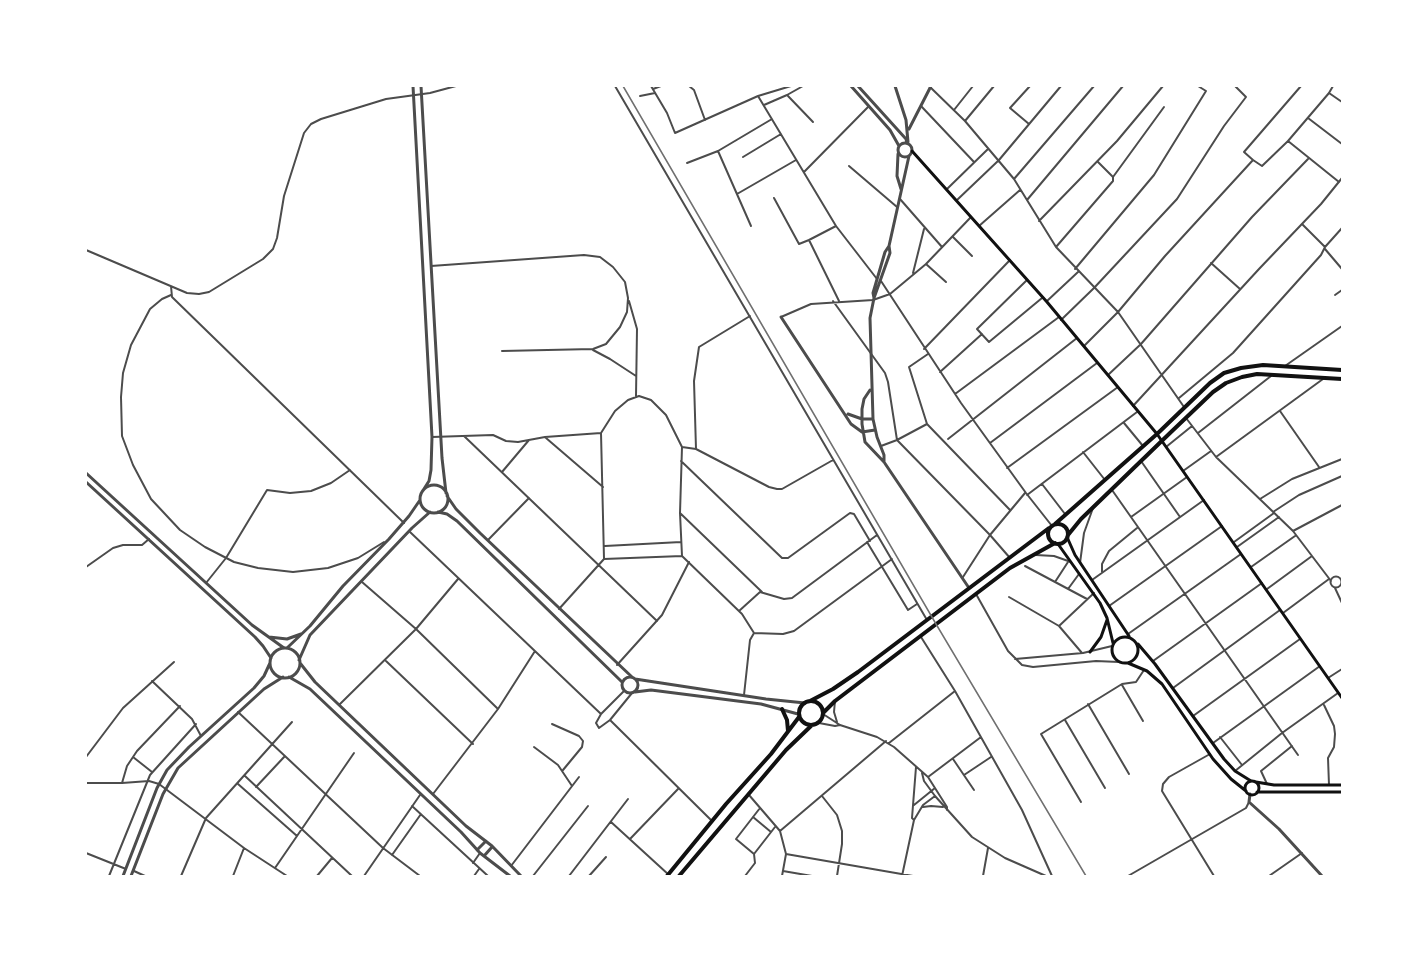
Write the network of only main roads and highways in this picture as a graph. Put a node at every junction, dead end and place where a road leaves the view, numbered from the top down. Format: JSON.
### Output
{"nodes":[{"id":1,"x":911,"y":154,"type":"road end"},
{"id":2,"x":1342,"y":370,"type":"edge"},
{"id":3,"x":1342,"y":379,"type":"edge"},
{"id":4,"x":1157,"y":434,"type":"junction"},
{"id":5,"x":1162,"y":441,"type":"junction"},
{"id":6,"x":1052,"y":526,"type":"junction"},
{"id":7,"x":1068,"y":536,"type":"junction"},
{"id":8,"x":1056,"y":543,"type":"junction"},
{"id":9,"x":1107,"y":618,"type":"junction"},
{"id":10,"x":1128,"y":635,"type":"junction"},
{"id":11,"x":1138,"y":644,"type":"junction"},
{"id":12,"x":1113,"y":645,"type":"junction"},
{"id":13,"x":1090,"y":652,"type":"road end"},
{"id":14,"x":1128,"y":663,"type":"junction"},
{"id":15,"x":1342,"y":698,"type":"edge"},
{"id":16,"x":807,"y":702,"type":"junction"},
{"id":17,"x":782,"y":709,"type":"road end"},
{"id":18,"x":823,"y":713,"type":"junction"},
{"id":19,"x":799,"y":716,"type":"junction"},
{"id":20,"x":811,"y":726,"type":"junction"},
{"id":21,"x":788,"y":731,"type":"junction"},
{"id":22,"x":1251,"y":781,"type":"junction"},
{"id":23,"x":1256,"y":782,"type":"junction"},
{"id":24,"x":1342,"y":785,"type":"edge"},
{"id":25,"x":1246,"y":791,"type":"junction"},
{"id":26,"x":1257,"y":792,"type":"junction"},
{"id":27,"x":1342,"y":792,"type":"edge"},
{"id":28,"x":668,"y":876,"type":"edge"},
{"id":29,"x":679,"y":876,"type":"edge"}],
"edges":[{"from":1,"to":4,"type":"main road"},
{"from":2,"to":4,"type":"main road"},
{"from":3,"to":5,"type":"main road"},
{"from":4,"to":5,"type":"main road"},
{"from":4,"to":6,"type":"main road"},
{"from":5,"to":7,"type":"main road"},
{"from":5,"to":15,"type":"main road"},
{"from":6,"to":7,"type":"main road"},
{"from":6,"to":8,"type":"main road"},
{"from":6,"to":16,"type":"main road"},
{"from":7,"to":8,"type":"main road"},
{"from":7,"to":10,"type":"main road"},
{"from":8,"to":9,"type":"main road"},
{"from":8,"to":18,"type":"main road"},
{"from":9,"to":12,"type":"main road"},
{"from":9,"to":13,"type":"main road"},
{"from":10,"to":11,"type":"main road"},
{"from":10,"to":12,"type":"main road"},
{"from":11,"to":14,"type":"main road"},
{"from":11,"to":22,"type":"main road"},
{"from":12,"to":14,"type":"main road"},
{"from":14,"to":25,"type":"main road"},
{"from":16,"to":18,"type":"main road"},
{"from":16,"to":19,"type":"main road"},
{"from":17,"to":21,"type":"main road"},
{"from":18,"to":20,"type":"main road"},
{"from":19,"to":20,"type":"main road"},
{"from":19,"to":21,"type":"main road"},
{"from":20,"to":29,"type":"main road"},
{"from":21,"to":28,"type":"main road"},
{"from":22,"to":23,"type":"main road"},
{"from":22,"to":25,"type":"main road"},
{"from":23,"to":24,"type":"main road"},
{"from":23,"to":26,"type":"main road"},
{"from":25,"to":26,"type":"main road"},
{"from":26,"to":27,"type":"main road"}]}
